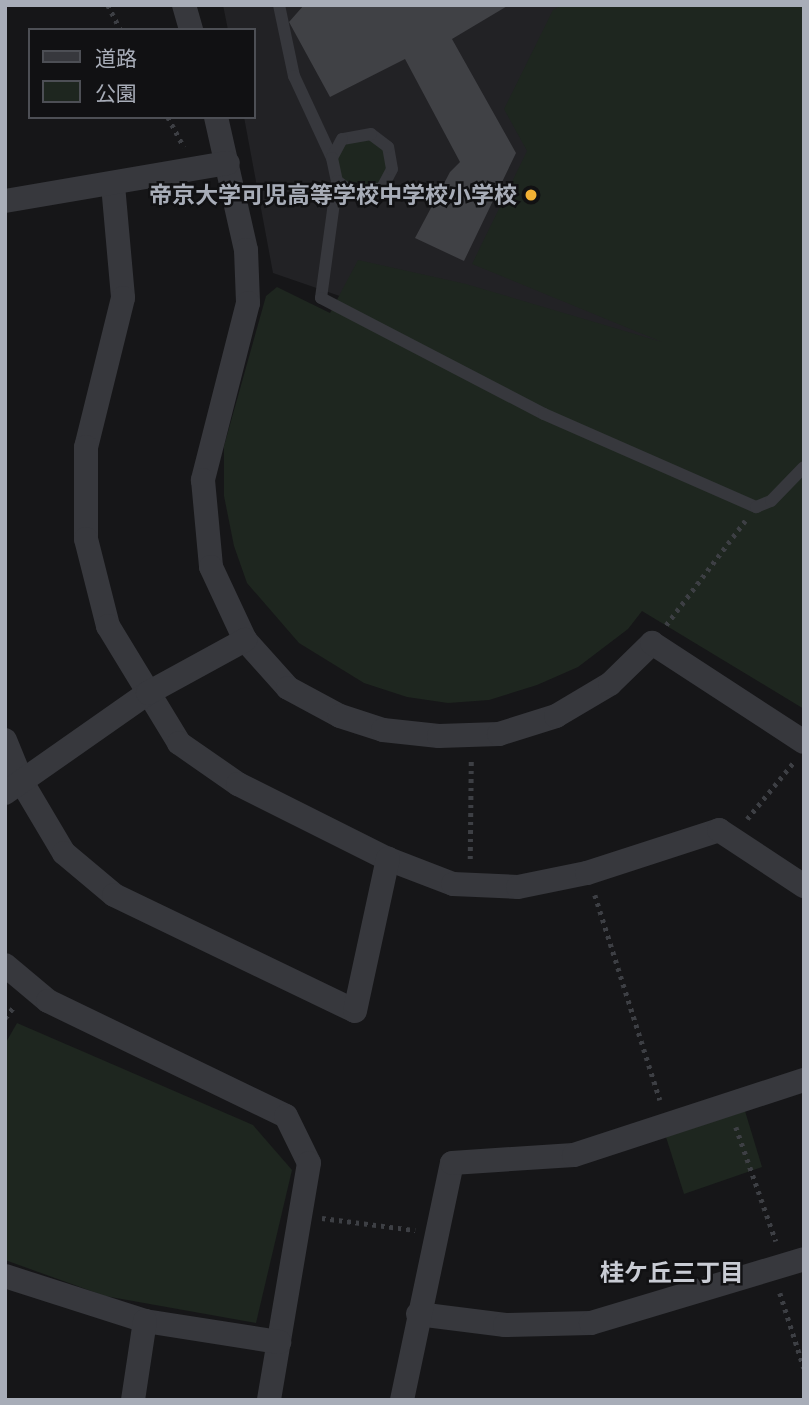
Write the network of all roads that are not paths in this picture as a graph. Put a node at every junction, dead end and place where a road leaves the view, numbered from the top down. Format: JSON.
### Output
{"nodes":[{"id":1,"x":184,"y":5,"type":"edge"},
{"id":2,"x":279,"y":5,"type":"edge"},
{"id":3,"x":190,"y":28,"type":"edge"},
{"id":4,"x":217,"y":119,"type":"edge"},
{"id":5,"x":332,"y":158,"type":"junction"},
{"id":6,"x":228,"y":163,"type":"junction"},
{"id":7,"x":337,"y":181,"type":"junction"},
{"id":8,"x":113,"y":185,"type":"junction"},
{"id":9,"x":5,"y":201,"type":"edge"},
{"id":10,"x":804,"y":467,"type":"edge"},
{"id":11,"x":245,"y":640,"type":"junction"},
{"id":12,"x":148,"y":693,"type":"junction"},
{"id":13,"x":5,"y":740,"type":"edge"},
{"id":14,"x":800,"y":751,"type":"edge"},
{"id":15,"x":14,"y":788,"type":"edge"},
{"id":16,"x":388,"y":859,"type":"junction"},
{"id":17,"x":804,"y":886,"type":"edge"},
{"id":18,"x":5,"y":965,"type":"edge"},
{"id":19,"x":804,"y":1080,"type":"edge"},
{"id":20,"x":787,"y":1264,"type":"edge"},
{"id":21,"x":5,"y":1276,"type":"edge"},
{"id":22,"x":418,"y":1314,"type":"junction"},
{"id":23,"x":145,"y":1321,"type":"junction"},
{"id":24,"x":279,"y":1342,"type":"junction"},
{"id":25,"x":133,"y":1400,"type":"edge"},
{"id":26,"x":270,"y":1400,"type":"edge"},
{"id":27,"x":402,"y":1400,"type":"edge"}],
"edges":[{"from":1,"to":3,"type":"street"},
{"from":2,"to":5,"type":"lane"},
{"from":4,"to":6,"type":"street"},
{"from":5,"to":7,"type":"lane"},
{"from":5,"to":7,"type":"lane"},
{"from":6,"to":8,"type":"street"},
{"from":6,"to":11,"type":"street"},
{"from":7,"to":10,"type":"lane"},
{"from":8,"to":9,"type":"street"},
{"from":8,"to":12,"type":"street"},
{"from":11,"to":12,"type":"street"},
{"from":11,"to":14,"type":"street"},
{"from":12,"to":15,"type":"street"},
{"from":12,"to":16,"type":"street"},
{"from":13,"to":15,"type":"street"},
{"from":15,"to":16,"type":"street"},
{"from":16,"to":17,"type":"street"},
{"from":18,"to":24,"type":"street"},
{"from":19,"to":22,"type":"street"},
{"from":20,"to":22,"type":"street"},
{"from":21,"to":23,"type":"street"},
{"from":22,"to":27,"type":"street"},
{"from":23,"to":24,"type":"street"},
{"from":23,"to":25,"type":"street"},
{"from":24,"to":26,"type":"street"}]}
